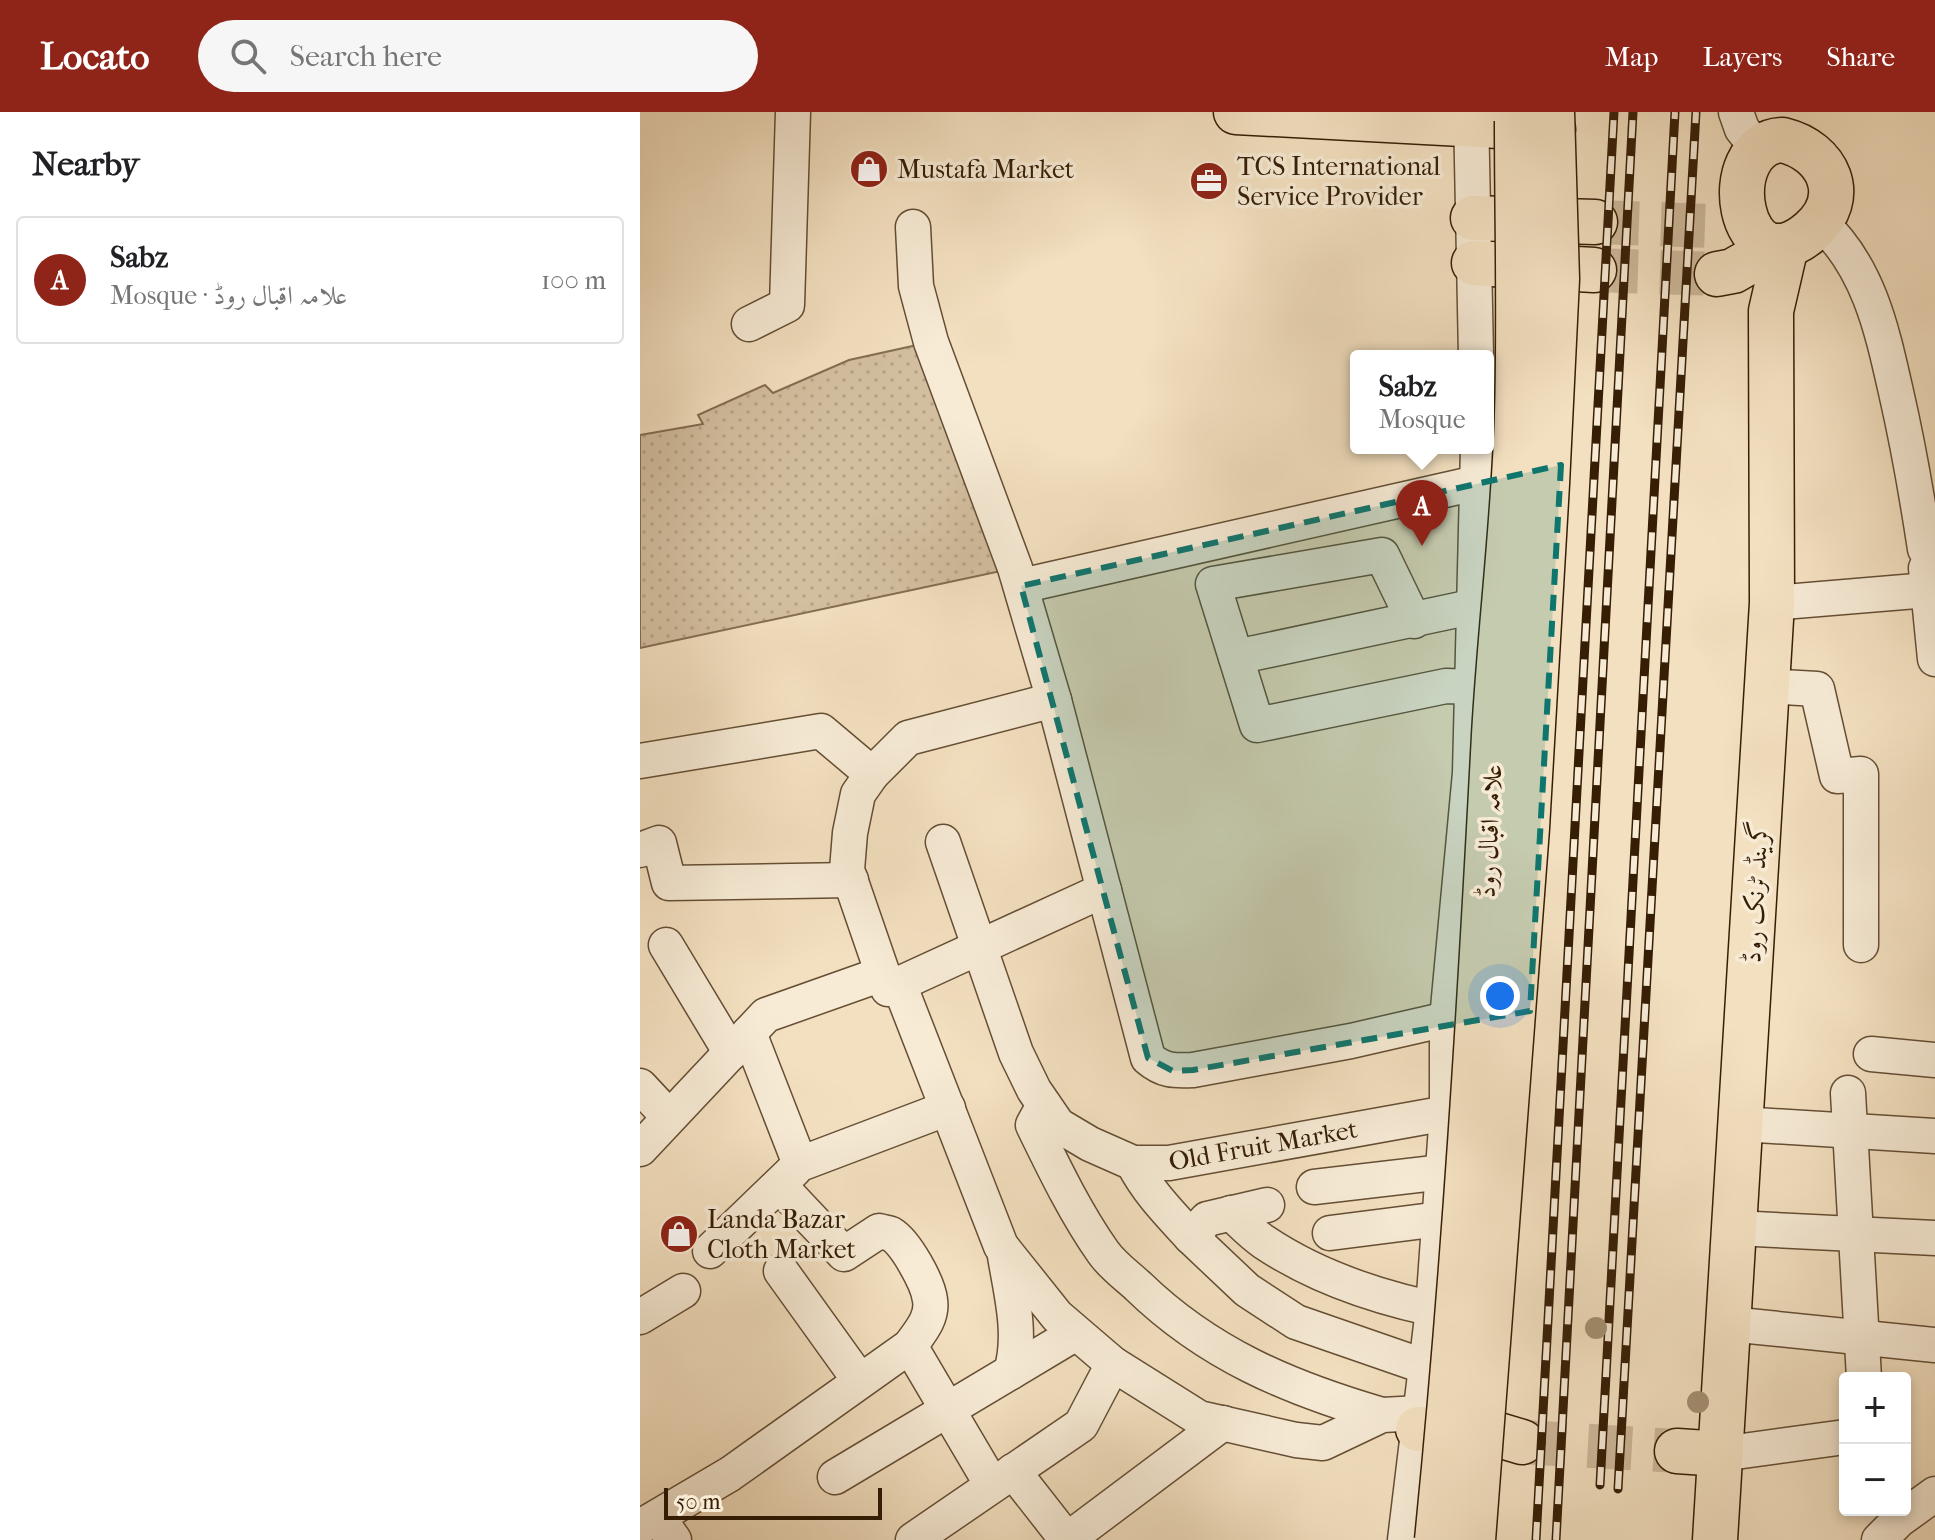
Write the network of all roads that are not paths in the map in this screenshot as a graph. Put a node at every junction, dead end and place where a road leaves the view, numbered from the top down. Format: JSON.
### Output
{"nodes":[{"id":1,"x":793,"y":112,"type":"edge"},
{"id":2,"x":1236,"y":112,"type":"edge"},
{"id":3,"x":1736,"y":112,"type":"edge"},
{"id":4,"x":1471,"y":118,"type":"edge"},
{"id":5,"x":1547,"y":123,"type":"edge"},
{"id":6,"x":1783,"y":133,"type":"edge"},
{"id":7,"x":1473,"y":218,"type":"junction"},
{"id":8,"x":1581,"y":222,"type":"junction"},
{"id":9,"x":913,"y":227,"type":"dead end"},
{"id":10,"x":1794,"y":238,"type":"junction"},
{"id":11,"x":1474,"y":263,"type":"junction"},
{"id":12,"x":1581,"y":269,"type":"junction"},
{"id":13,"x":1717,"y":274,"type":"tunnel mouth"},
{"id":14,"x":749,"y":324,"type":"dead end"},
{"id":15,"x":1476,"y":350,"type":"edge"},
{"id":16,"x":1478,"y":454,"type":"edge"},
{"id":17,"x":1561,"y":465,"type":"junction"},
{"id":18,"x":1478,"y":482,"type":"junction"},
{"id":19,"x":1930,"y":551,"type":"edge"},
{"id":20,"x":1021,"y":586,"type":"junction"},
{"id":21,"x":1928,"y":590,"type":"junction"},
{"id":22,"x":1772,"y":603,"type":"junction"},
{"id":23,"x":1476,"y":606,"type":"junction"},
{"id":24,"x":1414,"y":621,"type":"junction"},
{"id":25,"x":1236,"y":657,"type":"junction"},
{"id":26,"x":1935,"y":659,"type":"edge"},
{"id":27,"x":1767,"y":686,"type":"junction"},
{"id":28,"x":1474,"y":687,"type":"junction"},
{"id":29,"x":1054,"y":700,"type":"junction"},
{"id":30,"x":640,"y":761,"type":"edge"},
{"id":31,"x":872,"y":774,"type":"junction"},
{"id":32,"x":943,"y":842,"type":"dead end"},
{"id":33,"x":640,"y":850,"type":"edge"},
{"id":34,"x":851,"y":880,"type":"junction"},
{"id":35,"x":1104,"y":890,"type":"junction"},
{"id":36,"x":666,"y":945,"type":"dead end"},
{"id":37,"x":1861,"y":945,"type":"dead end"},
{"id":38,"x":979,"y":947,"type":"junction"},
{"id":39,"x":891,"y":979,"type":"junction"},
{"id":40,"x":1530,"y":1011,"type":"junction"},
{"id":41,"x":1447,"y":1019,"type":"junction"},
{"id":42,"x":740,"y":1043,"type":"junction"},
{"id":43,"x":1871,"y":1054,"type":"dead end"},
{"id":44,"x":1935,"y":1060,"type":"edge"},
{"id":45,"x":640,"y":1086,"type":"edge"},
{"id":46,"x":1848,"y":1093,"type":"dead end"},
{"id":47,"x":1044,"y":1105,"type":"junction"},
{"id":48,"x":948,"y":1108,"type":"junction"},
{"id":49,"x":1520,"y":1108,"type":"junction"},
{"id":50,"x":1447,"y":1113,"type":"junction"},
{"id":51,"x":669,"y":1117,"type":"junction"},
{"id":52,"x":1741,"y":1124,"type":"junction"},
{"id":53,"x":1850,"y":1131,"type":"junction"},
{"id":54,"x":1935,"y":1136,"type":"edge"},
{"id":55,"x":640,"y":1149,"type":"edge"},
{"id":56,"x":1133,"y":1163,"type":"junction"},
{"id":57,"x":1443,"y":1172,"type":"junction"},
{"id":58,"x":790,"y":1174,"type":"junction"},
{"id":59,"x":1314,"y":1187,"type":"dead end"},
{"id":60,"x":1267,"y":1205,"type":"dead end"},
{"id":61,"x":1231,"y":1213,"type":"junction"},
{"id":62,"x":1440,"y":1219,"type":"junction"},
{"id":63,"x":1735,"y":1228,"type":"junction"},
{"id":64,"x":1330,"y":1233,"type":"dead end"},
{"id":65,"x":1856,"y":1233,"type":"junction"},
{"id":66,"x":1191,"y":1237,"type":"junction"},
{"id":67,"x":1935,"y":1238,"type":"edge"},
{"id":68,"x":1004,"y":1250,"type":"junction"},
{"id":69,"x":710,"y":1251,"type":"dead end"},
{"id":70,"x":781,"y":1271,"type":"dead end"},
{"id":71,"x":683,"y":1291,"type":"dead end"},
{"id":72,"x":1433,"y":1309,"type":"junction"},
{"id":73,"x":640,"y":1317,"type":"edge"},
{"id":74,"x":1501,"y":1322,"type":"junction"},
{"id":75,"x":1729,"y":1324,"type":"junction"},
{"id":76,"x":1076,"y":1333,"type":"junction"},
{"id":77,"x":1862,"y":1338,"type":"junction"},
{"id":78,"x":1935,"y":1345,"type":"edge"},
{"id":79,"x":910,"y":1346,"type":"junction"},
{"id":80,"x":1113,"y":1364,"type":"junction"},
{"id":81,"x":1426,"y":1367,"type":"junction"},
{"id":82,"x":1011,"y":1372,"type":"junction"},
{"id":83,"x":1864,"y":1372,"type":"edge"},
{"id":84,"x":1496,"y":1379,"type":"junction"},
{"id":85,"x":860,"y":1381,"type":"junction"},
{"id":86,"x":947,"y":1410,"type":"junction"},
{"id":87,"x":1407,"y":1419,"type":"junction"},
{"id":88,"x":1223,"y":1423,"type":"junction"},
{"id":89,"x":1507,"y":1438,"type":"junction"},
{"id":90,"x":1839,"y":1438,"type":"edge"},
{"id":91,"x":1677,"y":1451,"type":"tunnel mouth"},
{"id":92,"x":1721,"y":1454,"type":"junction"},
{"id":93,"x":835,"y":1477,"type":"dead end"},
{"id":94,"x":1002,"y":1478,"type":"junction"},
{"id":95,"x":1935,"y":1494,"type":"edge"},
{"id":96,"x":657,"y":1528,"type":"edge"},
{"id":97,"x":1896,"y":1528,"type":"edge"},
{"id":98,"x":933,"y":1534,"type":"edge"},
{"id":99,"x":1067,"y":1540,"type":"edge"},
{"id":100,"x":1405,"y":1540,"type":"edge"},
{"id":101,"x":1437,"y":1540,"type":"edge"},
{"id":102,"x":1473,"y":1540,"type":"edge"},
{"id":103,"x":1485,"y":1540,"type":"edge"},
{"id":104,"x":1715,"y":1540,"type":"edge"}],
"edges":[{"from":1,"to":14,"type":"street"},
{"from":2,"to":4,"type":"main road"},
{"from":3,"to":6,"type":"street"},
{"from":4,"to":5,"type":"main road"},
{"from":4,"to":7,"type":"street"},
{"from":5,"to":8,"type":"street"},
{"from":5,"to":101,"type":"main road","name":"علامہ اقبال روڈ","bridge":true},
{"from":5,"to":102,"type":"main road","name":"علامہ اقبال روڈ","bridge":true},
{"from":6,"to":10,"type":"main road","name":"گرینڈ ٹرنک روڈ"},
{"from":6,"to":10,"type":"main road"},
{"from":7,"to":8,"type":"main road"},
{"from":7,"to":11,"type":"street"},
{"from":8,"to":12,"type":"street"},
{"from":9,"to":20,"type":"street"},
{"from":10,"to":13,"type":"main road"},
{"from":10,"to":19,"type":"street"},
{"from":10,"to":22,"type":"main road","name":"گرینڈ ٹرنک روڈ"},
{"from":11,"to":12,"type":"main road"},
{"from":11,"to":15,"type":"street"},
{"from":12,"to":17,"type":"street"},
{"from":16,"to":18,"type":"street"},
{"from":17,"to":18,"type":"street"},
{"from":17,"to":40,"type":"street"},
{"from":18,"to":20,"type":"street"},
{"from":18,"to":23,"type":"street"},
{"from":19,"to":21,"type":"street"},
{"from":20,"to":29,"type":"street"},
{"from":21,"to":22,"type":"street"},
{"from":21,"to":26,"type":"street"},
{"from":22,"to":27,"type":"main road","name":"گرینڈ ٹرنک روڈ"},
{"from":23,"to":24,"type":"street"},
{"from":23,"to":28,"type":"street"},
{"from":24,"to":25,"type":"street"},
{"from":24,"to":25,"type":"street"},
{"from":25,"to":28,"type":"street"},
{"from":27,"to":37,"type":"street"},
{"from":27,"to":52,"type":"main road","name":"گرینڈ ٹرنک روڈ"},
{"from":28,"to":41,"type":"street"},
{"from":29,"to":31,"type":"street"},
{"from":29,"to":35,"type":"street"},
{"from":30,"to":31,"type":"street"},
{"from":31,"to":34,"type":"street"},
{"from":32,"to":38,"type":"street","name":"Old Fruit Market"},
{"from":33,"to":34,"type":"street"},
{"from":34,"to":39,"type":"street"},
{"from":35,"to":38,"type":"street"},
{"from":35,"to":41,"type":"street"},
{"from":36,"to":42,"type":"street"},
{"from":38,"to":39,"type":"street"},
{"from":38,"to":47,"type":"street","name":"Old Fruit Market"},
{"from":39,"to":42,"type":"street"},
{"from":39,"to":48,"type":"street"},
{"from":40,"to":41,"type":"street"},
{"from":40,"to":49,"type":"street"},
{"from":41,"to":50,"type":"street"},
{"from":42,"to":51,"type":"street"},
{"from":42,"to":58,"type":"street"},
{"from":43,"to":44,"type":"street"},
{"from":45,"to":51,"type":"street"},
{"from":46,"to":53,"type":"street"},
{"from":47,"to":56,"type":"street","name":"Old Fruit Market"},
{"from":47,"to":87,"type":"street"},
{"from":48,"to":58,"type":"street"},
{"from":48,"to":68,"type":"street"},
{"from":49,"to":50,"type":"street","name":"Old Fruit Market"},
{"from":49,"to":74,"type":"street"},
{"from":50,"to":56,"type":"street","name":"Old Fruit Market"},
{"from":50,"to":57,"type":"street"},
{"from":51,"to":55,"type":"street"},
{"from":52,"to":53,"type":"street"},
{"from":52,"to":63,"type":"main road","name":"گرینڈ ٹرنک روڈ"},
{"from":53,"to":54,"type":"street"},
{"from":53,"to":65,"type":"street"},
{"from":56,"to":66,"type":"street"},
{"from":57,"to":59,"type":"street"},
{"from":57,"to":62,"type":"street"},
{"from":58,"to":69,"type":"street"},
{"from":58,"to":79,"type":"street"},
{"from":60,"to":61,"type":"street"},
{"from":61,"to":66,"type":"street"},
{"from":61,"to":72,"type":"street"},
{"from":62,"to":64,"type":"street"},
{"from":62,"to":72,"type":"street"},
{"from":63,"to":65,"type":"street"},
{"from":63,"to":75,"type":"main road","name":"گرینڈ ٹرنک روڈ"},
{"from":65,"to":67,"type":"street"},
{"from":65,"to":77,"type":"street"},
{"from":66,"to":81,"type":"street"},
{"from":68,"to":76,"type":"street"},
{"from":68,"to":82,"type":"street"},
{"from":70,"to":85,"type":"street"},
{"from":71,"to":73,"type":"street"},
{"from":72,"to":74,"type":"street"},
{"from":72,"to":81,"type":"street"},
{"from":74,"to":84,"type":"street"},
{"from":75,"to":77,"type":"street"},
{"from":75,"to":92,"type":"main road","name":"گرینڈ ٹرنک روڈ"},
{"from":76,"to":80,"type":"street"},
{"from":76,"to":82,"type":"street"},
{"from":77,"to":78,"type":"street"},
{"from":77,"to":83,"type":"street"},
{"from":79,"to":85,"type":"street"},
{"from":79,"to":86,"type":"street"},
{"from":80,"to":88,"type":"street"},
{"from":80,"to":94,"type":"street"},
{"from":81,"to":84,"type":"street"},
{"from":81,"to":87,"type":"street"},
{"from":82,"to":86,"type":"street"},
{"from":84,"to":89,"type":"street"},
{"from":85,"to":96,"type":"street"},
{"from":86,"to":93,"type":"street"},
{"from":86,"to":94,"type":"street"},
{"from":87,"to":88,"type":"street"},
{"from":87,"to":89,"type":"main road"},
{"from":87,"to":100,"type":"street"},
{"from":88,"to":99,"type":"street"},
{"from":89,"to":103,"type":"street"},
{"from":90,"to":92,"type":"street"},
{"from":91,"to":92,"type":"main road"},
{"from":92,"to":104,"type":"main road","name":"گرینڈ ٹرنک روڈ"},
{"from":94,"to":98,"type":"street"},
{"from":94,"to":99,"type":"street"},
{"from":95,"to":97,"type":"street"}]}
